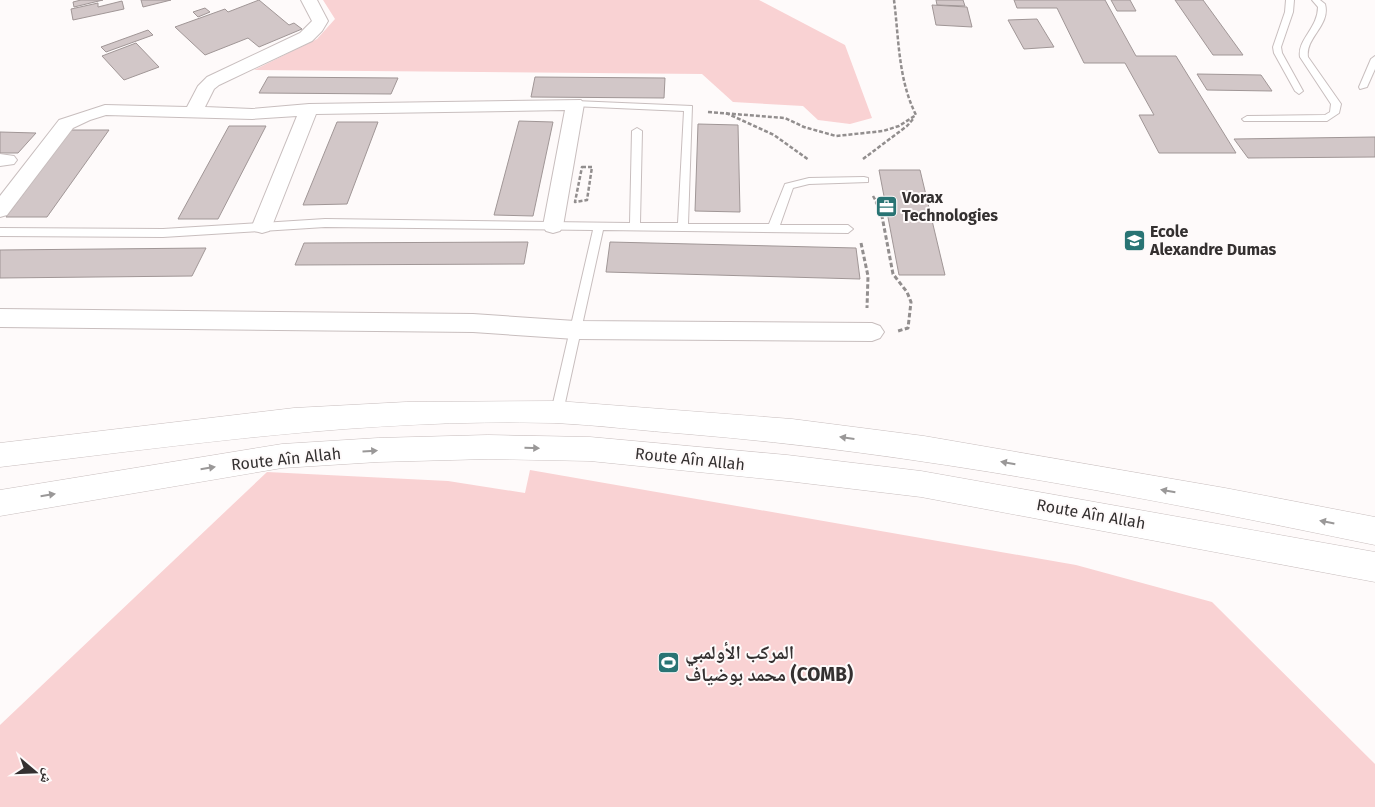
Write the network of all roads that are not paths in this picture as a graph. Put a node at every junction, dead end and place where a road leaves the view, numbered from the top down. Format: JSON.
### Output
{"nodes":[{"id":1,"x":309,"y":0,"type":"edge"},
{"id":2,"x":1290,"y":0,"type":"edge"},
{"id":3,"x":1316,"y":0,"type":"edge"},
{"id":4,"x":1375,"y":59,"type":"edge"},
{"id":5,"x":1363,"y":87,"type":"dead end"},
{"id":6,"x":1299,"y":91,"type":"dead end"},
{"id":7,"x":576,"y":104,"type":"junction"},
{"id":8,"x":309,"y":109,"type":"junction"},
{"id":9,"x":193,"y":113,"type":"junction"},
{"id":10,"x":1247,"y":119,"type":"dead end"},
{"id":11,"x":636,"y":131,"type":"dead end"},
{"id":12,"x":864,"y":180,"type":"road end"},
{"id":13,"x":0,"y":210,"type":"edge"},
{"id":14,"x":262,"y":226,"type":"junction"},
{"id":15,"x":553,"y":226,"type":"junction"},
{"id":16,"x":599,"y":226,"type":"junction"},
{"id":17,"x":635,"y":227,"type":"junction"},
{"id":18,"x":683,"y":227,"type":"junction"},
{"id":19,"x":773,"y":228,"type":"junction"},
{"id":20,"x":848,"y":229,"type":"road end"},
{"id":21,"x":0,"y":232,"type":"edge"},
{"id":22,"x":0,"y":318,"type":"edge"},
{"id":23,"x":576,"y":330,"type":"junction"},
{"id":24,"x":872,"y":332,"type":"road end"},
{"id":25,"x":557,"y":412,"type":"junction"},
{"id":26,"x":0,"y":455,"type":"edge"},
{"id":27,"x":0,"y":503,"type":"edge"},
{"id":28,"x":1375,"y":531,"type":"edge"},
{"id":29,"x":1375,"y":567,"type":"edge"}],
"edges":[{"from":1,"to":9,"type":"street"},
{"from":2,"to":6,"type":"lane"},
{"from":3,"to":10,"type":"lane"},
{"from":4,"to":5,"type":"lane"},
{"from":7,"to":8,"type":"street"},
{"from":7,"to":15,"type":"street"},
{"from":7,"to":18,"type":"lane"},
{"from":8,"to":9,"type":"street"},
{"from":8,"to":14,"type":"street"},
{"from":9,"to":13,"type":"street"},
{"from":11,"to":17,"type":"lane"},
{"from":12,"to":19,"type":"lane"},
{"from":14,"to":15,"type":"lane"},
{"from":14,"to":21,"type":"lane"},
{"from":15,"to":16,"type":"lane"},
{"from":16,"to":17,"type":"lane"},
{"from":16,"to":23,"type":"lane"},
{"from":17,"to":18,"type":"lane"},
{"from":18,"to":19,"type":"lane"},
{"from":19,"to":20,"type":"lane"},
{"from":22,"to":23,"type":"street"},
{"from":23,"to":24,"type":"street"},
{"from":23,"to":25,"type":"lane"},
{"from":25,"to":26,"type":"main road"},
{"from":28,"to":25,"type":"main road","one_way":true},
{"from":27,"to":29,"type":"main road","name":"Route Aîn Allah","one_way":true}]}
